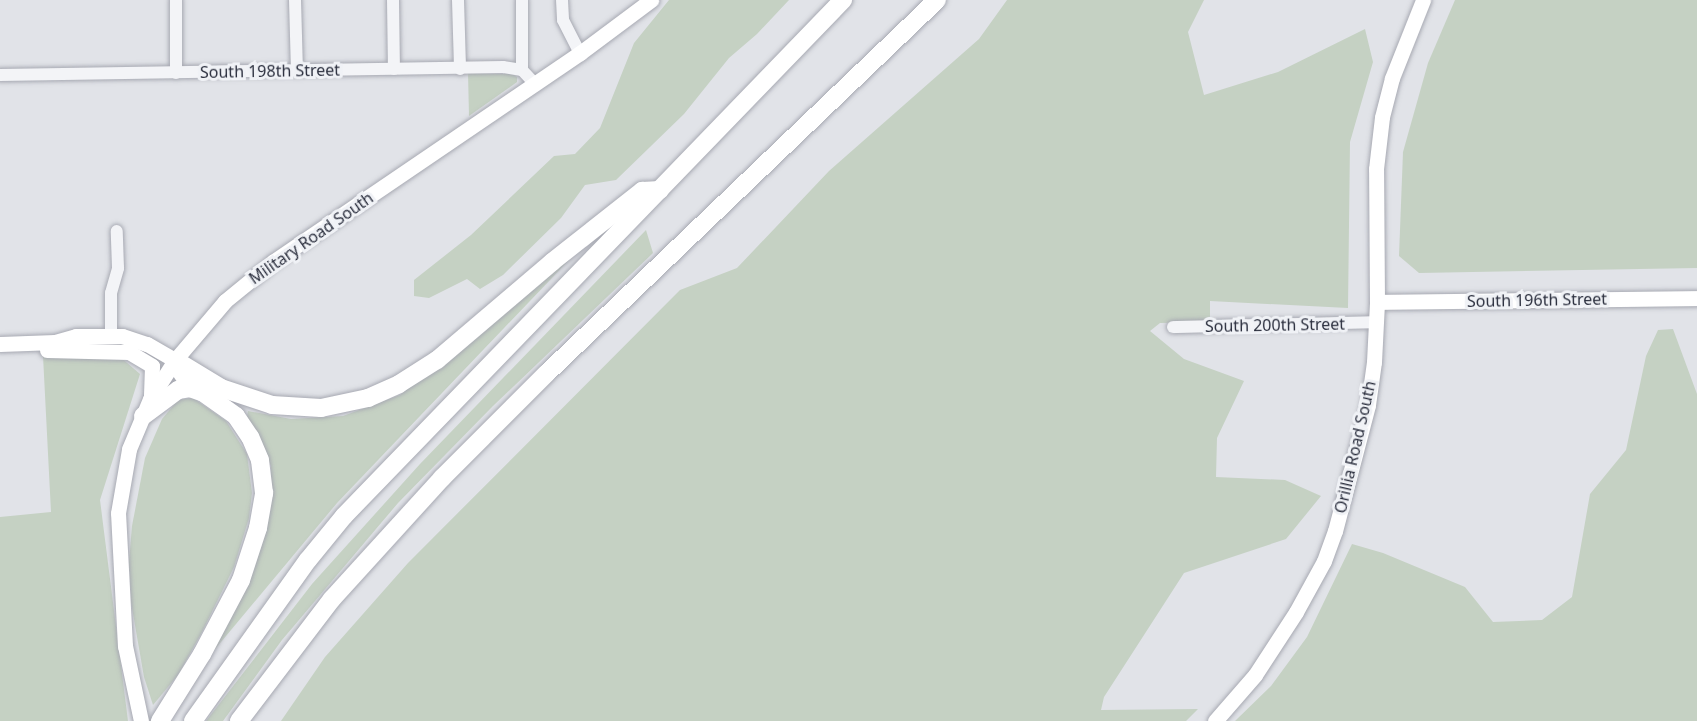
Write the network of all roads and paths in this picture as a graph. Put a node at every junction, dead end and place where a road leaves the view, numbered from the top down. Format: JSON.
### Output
{"nodes":[{"id":1,"x":176,"y":0,"type":"edge"},
{"id":2,"x":295,"y":0,"type":"edge"},
{"id":3,"x":393,"y":0,"type":"edge"},
{"id":4,"x":458,"y":0,"type":"edge"},
{"id":5,"x":522,"y":0,"type":"edge"},
{"id":6,"x":562,"y":0,"type":"edge"},
{"id":7,"x":651,"y":0,"type":"edge"},
{"id":8,"x":843,"y":0,"type":"edge"},
{"id":9,"x":937,"y":0,"type":"edge"},
{"id":10,"x":1423,"y":0,"type":"edge"},
{"id":11,"x":636,"y":5,"type":"edge"},
{"id":12,"x":580,"y":53,"type":"junction"},
{"id":13,"x":394,"y":69,"type":"junction"},
{"id":14,"x":460,"y":69,"type":"junction"},
{"id":15,"x":522,"y":70,"type":"junction"},
{"id":16,"x":297,"y":71,"type":"junction"},
{"id":17,"x":176,"y":73,"type":"junction"},
{"id":18,"x":0,"y":75,"type":"edge"},
{"id":19,"x":534,"y":83,"type":"junction"},
{"id":20,"x":660,"y":190,"type":"junction"},
{"id":21,"x":117,"y":231,"type":"dead end"},
{"id":22,"x":1697,"y":298,"type":"edge"},
{"id":23,"x":1377,"y":302,"type":"junction"},
{"id":24,"x":1376,"y":322,"type":"junction"},
{"id":25,"x":1173,"y":327,"type":"dead end"},
{"id":26,"x":111,"y":335,"type":"junction"},
{"id":27,"x":29,"y":342,"type":"junction"},
{"id":28,"x":0,"y":344,"type":"edge"},
{"id":29,"x":174,"y":360,"type":"junction"},
{"id":30,"x":201,"y":392,"type":"junction"},
{"id":31,"x":147,"y":408,"type":"junction"},
{"id":32,"x":294,"y":649,"type":"junction"},
{"id":33,"x":141,"y":721,"type":"edge"},
{"id":34,"x":160,"y":721,"type":"edge"},
{"id":35,"x":193,"y":721,"type":"edge"},
{"id":36,"x":239,"y":721,"type":"edge"},
{"id":37,"x":255,"y":721,"type":"edge"},
{"id":38,"x":1215,"y":721,"type":"edge"}],
"edges":[{"from":1,"to":17,"type":"street"},
{"from":2,"to":16,"type":"street"},
{"from":3,"to":13,"type":"street"},
{"from":4,"to":14,"type":"street"},
{"from":5,"to":15,"type":"street"},
{"from":6,"to":12,"type":"street"},
{"from":7,"to":11,"type":"main road","name":"Military Road South"},
{"from":8,"to":20,"type":"highway"},
{"from":9,"to":32,"type":"highway"},
{"from":10,"to":23,"type":"main road","name":"Orillia Road South"},
{"from":11,"to":12,"type":"main road","name":"Military Road South"},
{"from":12,"to":19,"type":"main road","name":"Military Road South"},
{"from":13,"to":14,"type":"street","name":"South 198th Street"},
{"from":13,"to":16,"type":"street","name":"South 198th Street"},
{"from":14,"to":15,"type":"street","name":"South 198th Street"},
{"from":15,"to":19,"type":"street"},
{"from":16,"to":17,"type":"street","name":"South 198th Street"},
{"from":17,"to":18,"type":"street","name":"South 198th Street"},
{"from":19,"to":29,"type":"main road","name":"Military Road South"},
{"from":20,"to":29,"type":"highway"},
{"from":20,"to":35,"type":"highway"},
{"from":21,"to":26,"type":"street"},
{"from":22,"to":23,"type":"main road","name":"South 196th Street"},
{"from":23,"to":24,"type":"main road","name":"Orillia Road South"},
{"from":24,"to":25,"type":"street","name":"South 200th Street"},
{"from":24,"to":38,"type":"main road","name":"Orillia Road South"},
{"from":26,"to":27,"type":"main road"},
{"from":26,"to":29,"type":"main road"},
{"from":27,"to":28,"type":"main road"},
{"from":27,"to":31,"type":"main road"},
{"from":29,"to":30,"type":"highway"},
{"from":29,"to":31,"type":"main road","name":"Military Road South"},
{"from":30,"to":31,"type":"highway"},
{"from":30,"to":34,"type":"highway"},
{"from":31,"to":33,"type":"main road","name":"Military Road South"},
{"from":32,"to":36,"type":"highway"},
{"from":32,"to":37,"type":"highway"}]}
